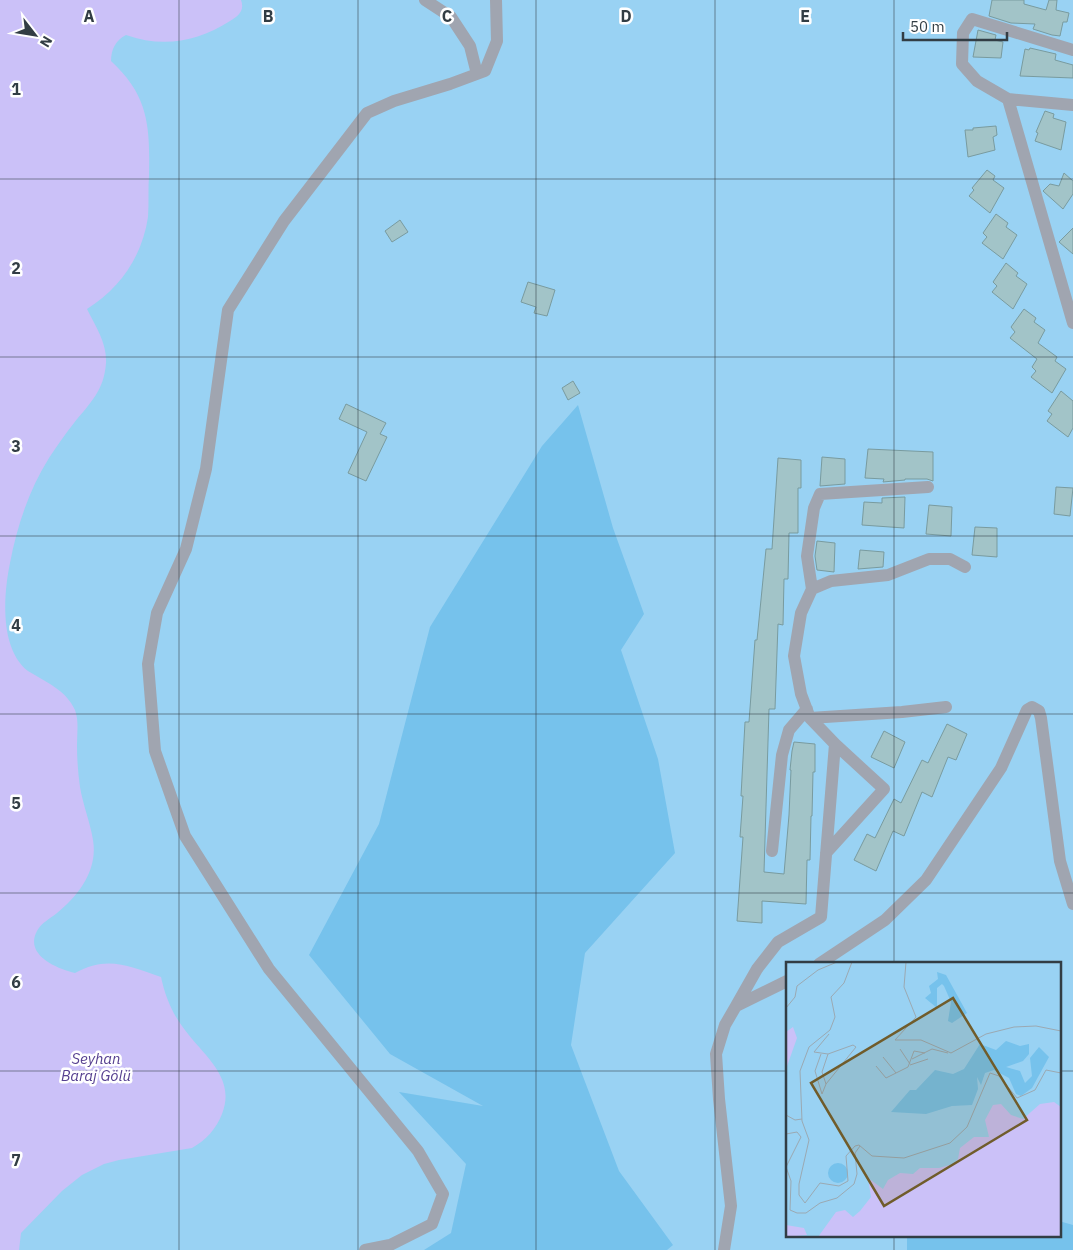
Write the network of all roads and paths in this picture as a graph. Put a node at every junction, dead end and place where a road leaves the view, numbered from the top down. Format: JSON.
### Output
{"nodes":[{"id":1,"x":425,"y":0,"type":"edge"},
{"id":2,"x":496,"y":0,"type":"edge"},
{"id":3,"x":1073,"y":50,"type":"edge"},
{"id":4,"x":477,"y":74,"type":"junction"},
{"id":5,"x":1008,"y":99,"type":"junction"},
{"id":6,"x":1073,"y":105,"type":"edge"},
{"id":7,"x":1073,"y":323,"type":"edge"},
{"id":8,"x":928,"y":487,"type":"dead end"},
{"id":9,"x":965,"y":567,"type":"dead end"},
{"id":10,"x":812,"y":589,"type":"junction"},
{"id":11,"x":946,"y":707,"type":"dead end"},
{"id":12,"x":808,"y":713,"type":"junction"},
{"id":13,"x":835,"y":744,"type":"junction"},
{"id":14,"x":772,"y":851,"type":"dead end"},
{"id":15,"x":826,"y":853,"type":"junction"},
{"id":16,"x":1073,"y":904,"type":"edge"},
{"id":17,"x":822,"y":962,"type":"edge"},
{"id":18,"x":786,"y":981,"type":"edge"},
{"id":19,"x":736,"y":1006,"type":"junction"},
{"id":20,"x":365,"y":1250,"type":"edge"},
{"id":21,"x":724,"y":1250,"type":"edge"}],
"edges":[{"from":1,"to":4,"type":"street"},
{"from":2,"to":4,"type":"street"},
{"from":3,"to":5,"type":"street"},
{"from":4,"to":20,"type":"street"},
{"from":5,"to":6,"type":"street"},
{"from":5,"to":7,"type":"street"},
{"from":8,"to":10,"type":"street"},
{"from":9,"to":10,"type":"street"},
{"from":10,"to":12,"type":"street"},
{"from":11,"to":12,"type":"street"},
{"from":12,"to":13,"type":"street"},
{"from":12,"to":14,"type":"street"},
{"from":13,"to":15,"type":"street"},
{"from":13,"to":15,"type":"street"},
{"from":15,"to":19,"type":"street"},
{"from":16,"to":17,"type":"street"},
{"from":18,"to":19,"type":"street"},
{"from":19,"to":21,"type":"street"}]}
